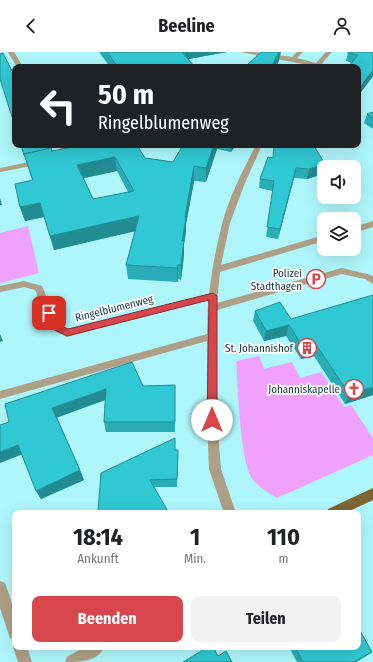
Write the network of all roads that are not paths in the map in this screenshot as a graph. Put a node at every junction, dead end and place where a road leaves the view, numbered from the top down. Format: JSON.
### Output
{"nodes":[{"id":1,"x":11,"y":52,"type":"edge"},
{"id":2,"x":243,"y":52,"type":"edge"},
{"id":3,"x":300,"y":52,"type":"edge"},
{"id":4,"x":330,"y":52,"type":"edge"},
{"id":5,"x":293,"y":59,"type":"junction"},
{"id":6,"x":18,"y":64,"type":"edge"},
{"id":7,"x":310,"y":64,"type":"edge"},
{"id":8,"x":319,"y":64,"type":"edge"},
{"id":9,"x":63,"y":148,"type":"edge"},
{"id":10,"x":258,"y":148,"type":"edge"},
{"id":11,"x":0,"y":170,"type":"edge"},
{"id":12,"x":373,"y":224,"type":"edge"},
{"id":13,"x":361,"y":228,"type":"edge"},
{"id":14,"x":317,"y":240,"type":"edge"},
{"id":15,"x":216,"y":270,"type":"junction"},
{"id":16,"x":373,"y":281,"type":"edge"},
{"id":17,"x":0,"y":289,"type":"edge"},
{"id":18,"x":213,"y":296,"type":"junction"},
{"id":19,"x":212,"y":308,"type":"junction"},
{"id":20,"x":212,"y":336,"type":"junction"},
{"id":21,"x":0,"y":395,"type":"edge"},
{"id":22,"x":373,"y":494,"type":"edge"},
{"id":23,"x":229,"y":510,"type":"edge"},
{"id":24,"x":338,"y":510,"type":"edge"},
{"id":25,"x":0,"y":588,"type":"edge"},
{"id":26,"x":12,"y":624,"type":"edge"},
{"id":27,"x":21,"y":650,"type":"edge"},
{"id":28,"x":92,"y":650,"type":"edge"},
{"id":29,"x":25,"y":662,"type":"edge"},
{"id":30,"x":72,"y":662,"type":"edge"}],
"edges":[{"from":1,"to":6,"type":"street"},
{"from":2,"to":5,"type":"street"},
{"from":3,"to":5,"type":"street"},
{"from":4,"to":8,"type":"street"},
{"from":5,"to":7,"type":"street"},
{"from":9,"to":11,"type":"street"},
{"from":10,"to":15,"type":"street"},
{"from":12,"to":13,"type":"street"},
{"from":14,"to":15,"type":"street"},
{"from":15,"to":18,"type":"street"},
{"from":16,"to":19,"type":"street"},
{"from":17,"to":18,"type":"street","name":"Ringelblumenweg"},
{"from":18,"to":19,"type":"street"},
{"from":19,"to":20,"type":"street"},
{"from":20,"to":21,"type":"street"},
{"from":20,"to":23,"type":"street"},
{"from":22,"to":24,"type":"main road"},
{"from":25,"to":26,"type":"street"},
{"from":27,"to":29,"type":"street"},
{"from":28,"to":30,"type":"street"}]}
